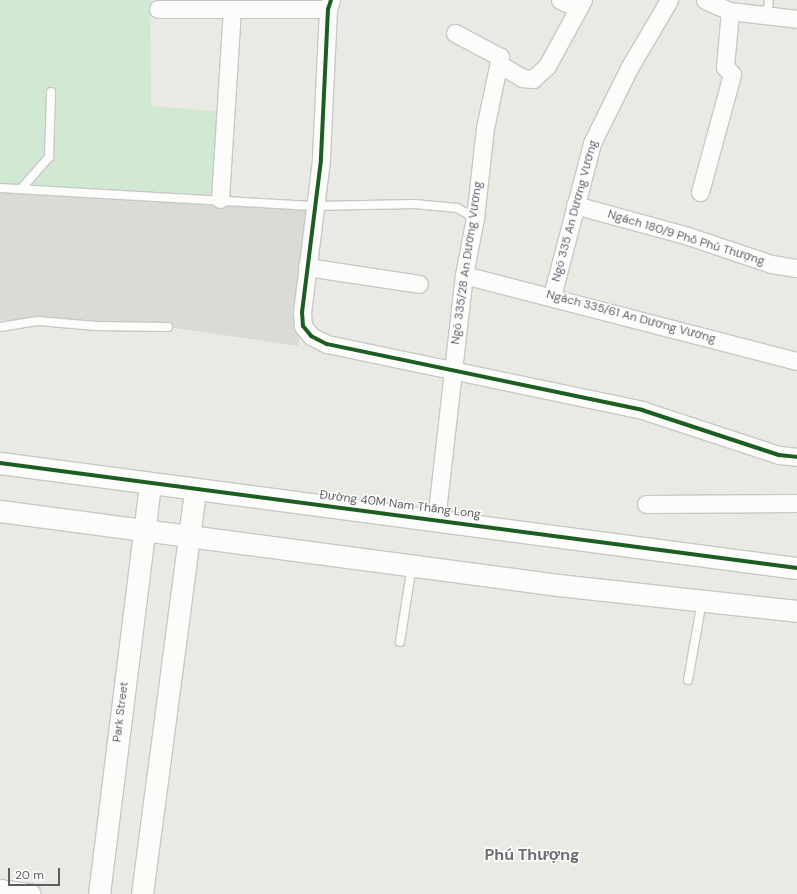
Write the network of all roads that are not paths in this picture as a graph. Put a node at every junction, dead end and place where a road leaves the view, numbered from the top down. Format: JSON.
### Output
{"nodes":[{"id":1,"x":560,"y":0,"type":"edge"},
{"id":2,"x":669,"y":0,"type":"edge"},
{"id":3,"x":705,"y":0,"type":"edge"},
{"id":4,"x":330,"y":4,"type":"edge"},
{"id":5,"x":580,"y":4,"type":"edge"},
{"id":6,"x":768,"y":8,"type":"edge"},
{"id":7,"x":158,"y":9,"type":"dead end"},
{"id":8,"x":232,"y":9,"type":"junction"},
{"id":9,"x":730,"y":11,"type":"junction"},
{"id":10,"x":797,"y":19,"type":"edge"},
{"id":11,"x":455,"y":33,"type":"dead end"},
{"id":12,"x":499,"y":64,"type":"junction"},
{"id":13,"x":51,"y":92,"type":"dead end"},
{"id":14,"x":0,"y":188,"type":"edge"},
{"id":15,"x":21,"y":189,"type":"junction"},
{"id":16,"x":700,"y":192,"type":"dead end"},
{"id":17,"x":220,"y":199,"type":"junction"},
{"id":18,"x":575,"y":205,"type":"junction"},
{"id":19,"x":316,"y":206,"type":"junction"},
{"id":20,"x":475,"y":218,"type":"junction"},
{"id":21,"x":307,"y":267,"type":"junction"},
{"id":22,"x":797,"y":268,"type":"edge"},
{"id":23,"x":464,"y":275,"type":"junction"},
{"id":24,"x":419,"y":284,"type":"dead end"},
{"id":25,"x":552,"y":296,"type":"junction"},
{"id":26,"x":0,"y":327,"type":"edge"},
{"id":27,"x":168,"y":327,"type":"dead end"},
{"id":28,"x":797,"y":361,"type":"edge"},
{"id":29,"x":452,"y":369,"type":"junction"},
{"id":30,"x":797,"y":458,"type":"edge"},
{"id":31,"x":0,"y":463,"type":"edge"},
{"id":32,"x":150,"y":483,"type":"junction"},
{"id":33,"x":195,"y":489,"type":"junction"},
{"id":34,"x":797,"y":503,"type":"edge"},
{"id":35,"x":646,"y":504,"type":"dead end"},
{"id":36,"x":0,"y":511,"type":"edge"},
{"id":37,"x":436,"y":520,"type":"junction"},
{"id":38,"x":144,"y":530,"type":"junction"},
{"id":39,"x":189,"y":536,"type":"junction"},
{"id":40,"x":413,"y":564,"type":"junction"},
{"id":41,"x":797,"y":568,"type":"edge"},
{"id":42,"x":702,"y":601,"type":"junction"},
{"id":43,"x":797,"y":611,"type":"edge"},
{"id":44,"x":400,"y":642,"type":"dead end"},
{"id":45,"x":688,"y":680,"type":"dead end"},
{"id":46,"x":0,"y":890,"type":"edge"},
{"id":47,"x":30,"y":894,"type":"edge"},
{"id":48,"x":98,"y":894,"type":"edge"},
{"id":49,"x":142,"y":894,"type":"edge"}],
"edges":[{"from":1,"to":5,"type":"street"},
{"from":2,"to":18,"type":"street","name":"Ngõ 335 An Dương Vương"},
{"from":3,"to":9,"type":"street"},
{"from":4,"to":8,"type":"street"},
{"from":4,"to":19,"type":"street"},
{"from":5,"to":12,"type":"street"},
{"from":6,"to":9,"type":"street"},
{"from":6,"to":10,"type":"street"},
{"from":7,"to":8,"type":"street"},
{"from":8,"to":17,"type":"street"},
{"from":9,"to":16,"type":"street"},
{"from":11,"to":12,"type":"street"},
{"from":12,"to":20,"type":"street","name":"Ngõ 335/28 An Dương Vương"},
{"from":13,"to":15,"type":"lane"},
{"from":14,"to":15,"type":"lane"},
{"from":15,"to":17,"type":"lane"},
{"from":17,"to":19,"type":"lane"},
{"from":18,"to":22,"type":"street","name":"Ngách 180/9 Phố Phú Thượng"},
{"from":18,"to":25,"type":"street","name":"Ngõ 335 An Dương Vương"},
{"from":19,"to":20,"type":"lane"},
{"from":19,"to":21,"type":"street"},
{"from":20,"to":23,"type":"street","name":"Ngõ 335/28 An Dương Vương"},
{"from":21,"to":24,"type":"street"},
{"from":21,"to":29,"type":"street"},
{"from":23,"to":25,"type":"street","name":"Ngách 335/61 An Dương Vương"},
{"from":23,"to":29,"type":"street","name":"Ngõ 335/28 An Dương Vương"},
{"from":25,"to":28,"type":"street","name":"Ngách 335/61 An Dương Vương"},
{"from":26,"to":27,"type":"lane"},
{"from":29,"to":30,"type":"street"},
{"from":29,"to":37,"type":"street","name":"Ngõ 335/28 An Dương Vương"},
{"from":31,"to":32,"type":"street","name":"Đường 40M Nam Thăng Long"},
{"from":32,"to":33,"type":"street","name":"Đường 40M Nam Thăng Long"},
{"from":32,"to":38,"type":"street","name":"Park Street"},
{"from":33,"to":37,"type":"street","name":"Đường 40M Nam Thăng Long"},
{"from":33,"to":39,"type":"street"},
{"from":34,"to":35,"type":"street"},
{"from":36,"to":38,"type":"street"},
{"from":37,"to":41,"type":"street","name":"Đường 40M Nam Thăng Long"},
{"from":38,"to":39,"type":"street"},
{"from":38,"to":48,"type":"street","name":"Park Street"},
{"from":39,"to":40,"type":"street"},
{"from":39,"to":49,"type":"street"},
{"from":40,"to":42,"type":"street"},
{"from":40,"to":44,"type":"lane"},
{"from":42,"to":43,"type":"street"},
{"from":42,"to":45,"type":"lane"},
{"from":46,"to":47,"type":"street"}]}
